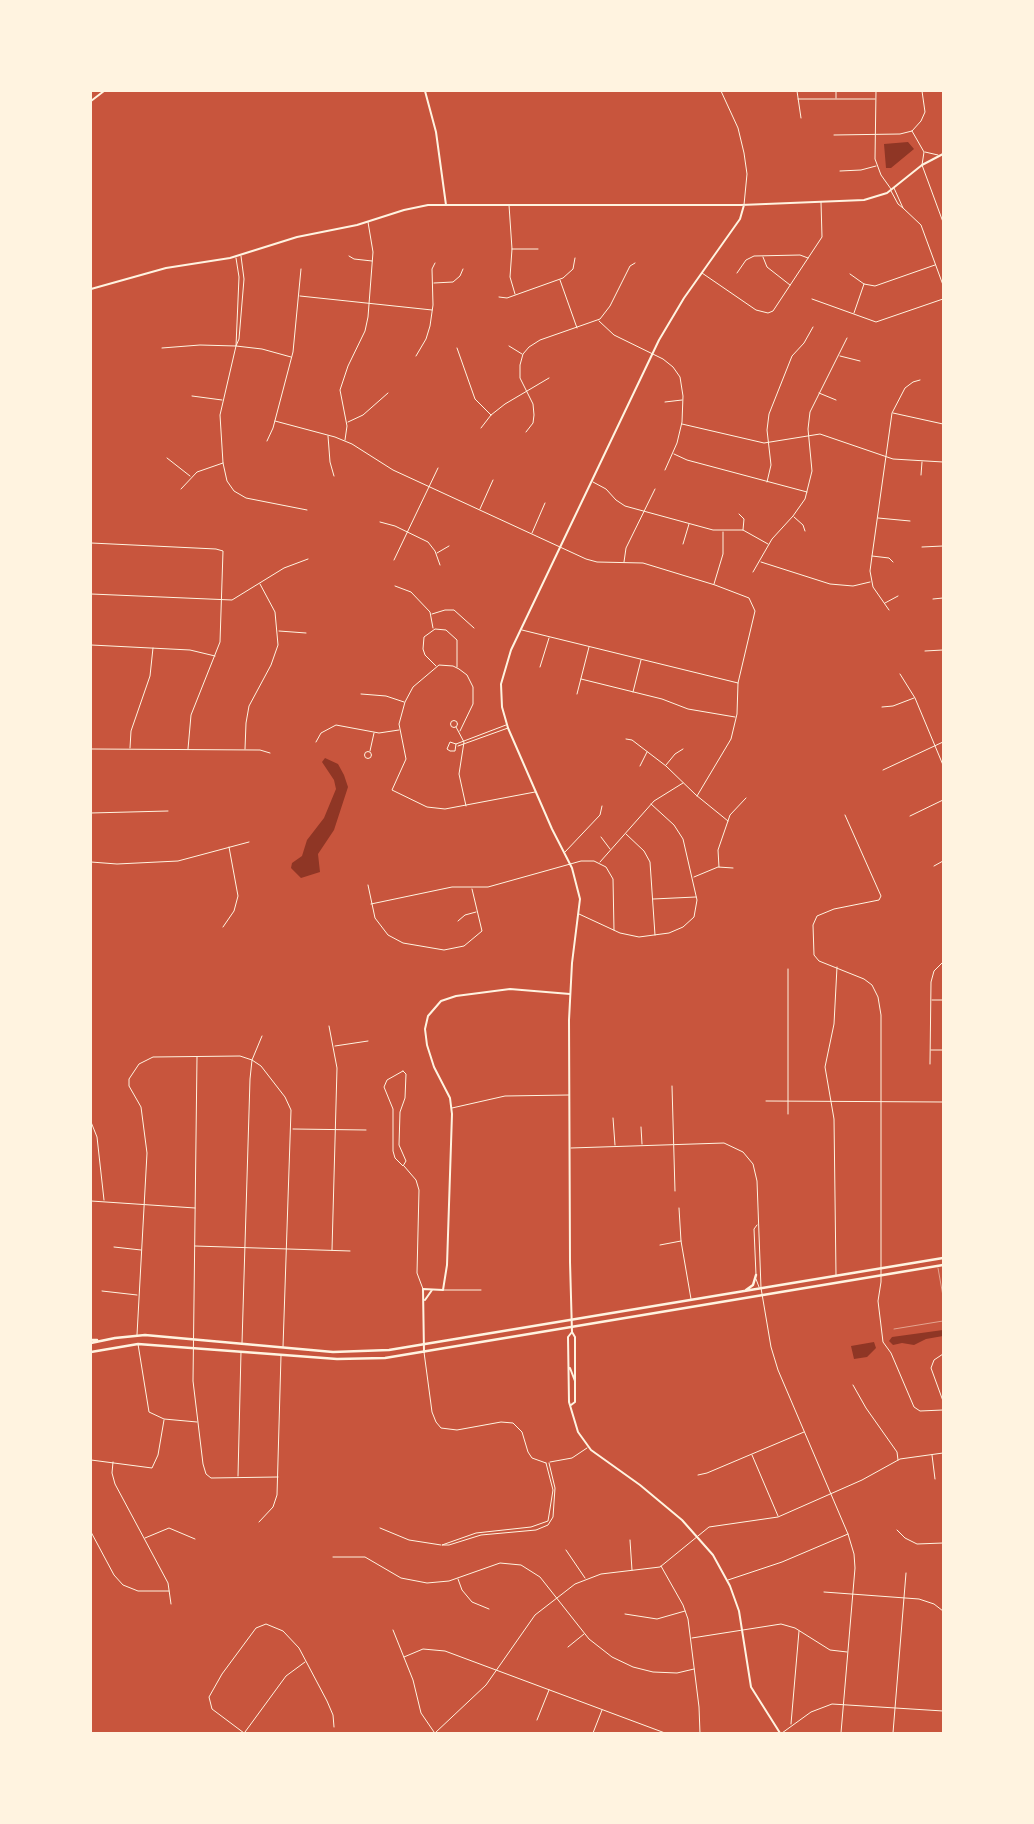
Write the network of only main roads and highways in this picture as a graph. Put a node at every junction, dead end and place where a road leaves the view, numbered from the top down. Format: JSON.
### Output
{"nodes":[{"id":1,"x":104,"y":91,"type":"edge"},
{"id":2,"x":425,"y":91,"type":"edge"},
{"id":3,"x":91,"y":100,"type":"edge"},
{"id":4,"x":943,"y":154,"type":"edge"},
{"id":5,"x":446,"y":205,"type":"junction"},
{"id":6,"x":744,"y":205,"type":"junction"},
{"id":7,"x":91,"y":288,"type":"edge"},
{"id":8,"x":570,"y":994,"type":"junction"},
{"id":9,"x":943,"y":1258,"type":"edge"},
{"id":10,"x":943,"y":1265,"type":"edge"},
{"id":11,"x":756,"y":1275,"type":"road end"},
{"id":12,"x":432,"y":1290,"type":"junction"},
{"id":13,"x":742,"y":1292,"type":"junction"},
{"id":14,"x":424,"y":1302,"type":"junction"},
{"id":15,"x":571,"y":1320,"type":"junction"},
{"id":16,"x":572,"y":1326,"type":"junction"},
{"id":17,"x":572,"y":1332,"type":"junction"},
{"id":18,"x":91,"y":1342,"type":"edge"},
{"id":19,"x":424,"y":1345,"type":"junction"},
{"id":20,"x":97,"y":1350,"type":"junction"},
{"id":21,"x":91,"y":1352,"type":"edge"},
{"id":22,"x":424,"y":1352,"type":"junction"},
{"id":23,"x":91,"y":1356,"type":"edge"},
{"id":24,"x":570,"y":1364,"type":"junction"},
{"id":25,"x":575,"y":1382,"type":"junction"},
{"id":26,"x":571,"y":1405,"type":"junction"},
{"id":27,"x":781,"y":1733,"type":"edge"}],
"edges":[{"from":1,"to":3,"type":"main road"},
{"from":2,"to":5,"type":"main road"},
{"from":4,"to":6,"type":"main road"},
{"from":5,"to":6,"type":"main road"},
{"from":5,"to":7,"type":"main road"},
{"from":6,"to":8,"type":"main road"},
{"from":8,"to":12,"type":"main road"},
{"from":8,"to":15,"type":"main road"},
{"from":9,"to":13,"type":"highway"},
{"from":10,"to":16,"type":"highway"},
{"from":11,"to":13,"type":"highway"},
{"from":12,"to":14,"type":"main road"},
{"from":12,"to":14,"type":"main road"},
{"from":13,"to":15,"type":"highway"},
{"from":14,"to":19,"type":"main road"},
{"from":15,"to":16,"type":"main road"},
{"from":15,"to":19,"type":"highway"},
{"from":16,"to":17,"type":"main road"},
{"from":16,"to":22,"type":"highway"},
{"from":17,"to":24,"type":"main road"},
{"from":17,"to":25,"type":"main road"},
{"from":18,"to":19,"type":"highway"},
{"from":19,"to":22,"type":"main road"},
{"from":20,"to":21,"type":"highway"},
{"from":20,"to":22,"type":"highway"},
{"from":20,"to":23,"type":"highway"},
{"from":24,"to":25,"type":"main road"},
{"from":24,"to":26,"type":"main road"},
{"from":25,"to":26,"type":"main road"},
{"from":26,"to":27,"type":"main road"}]}
